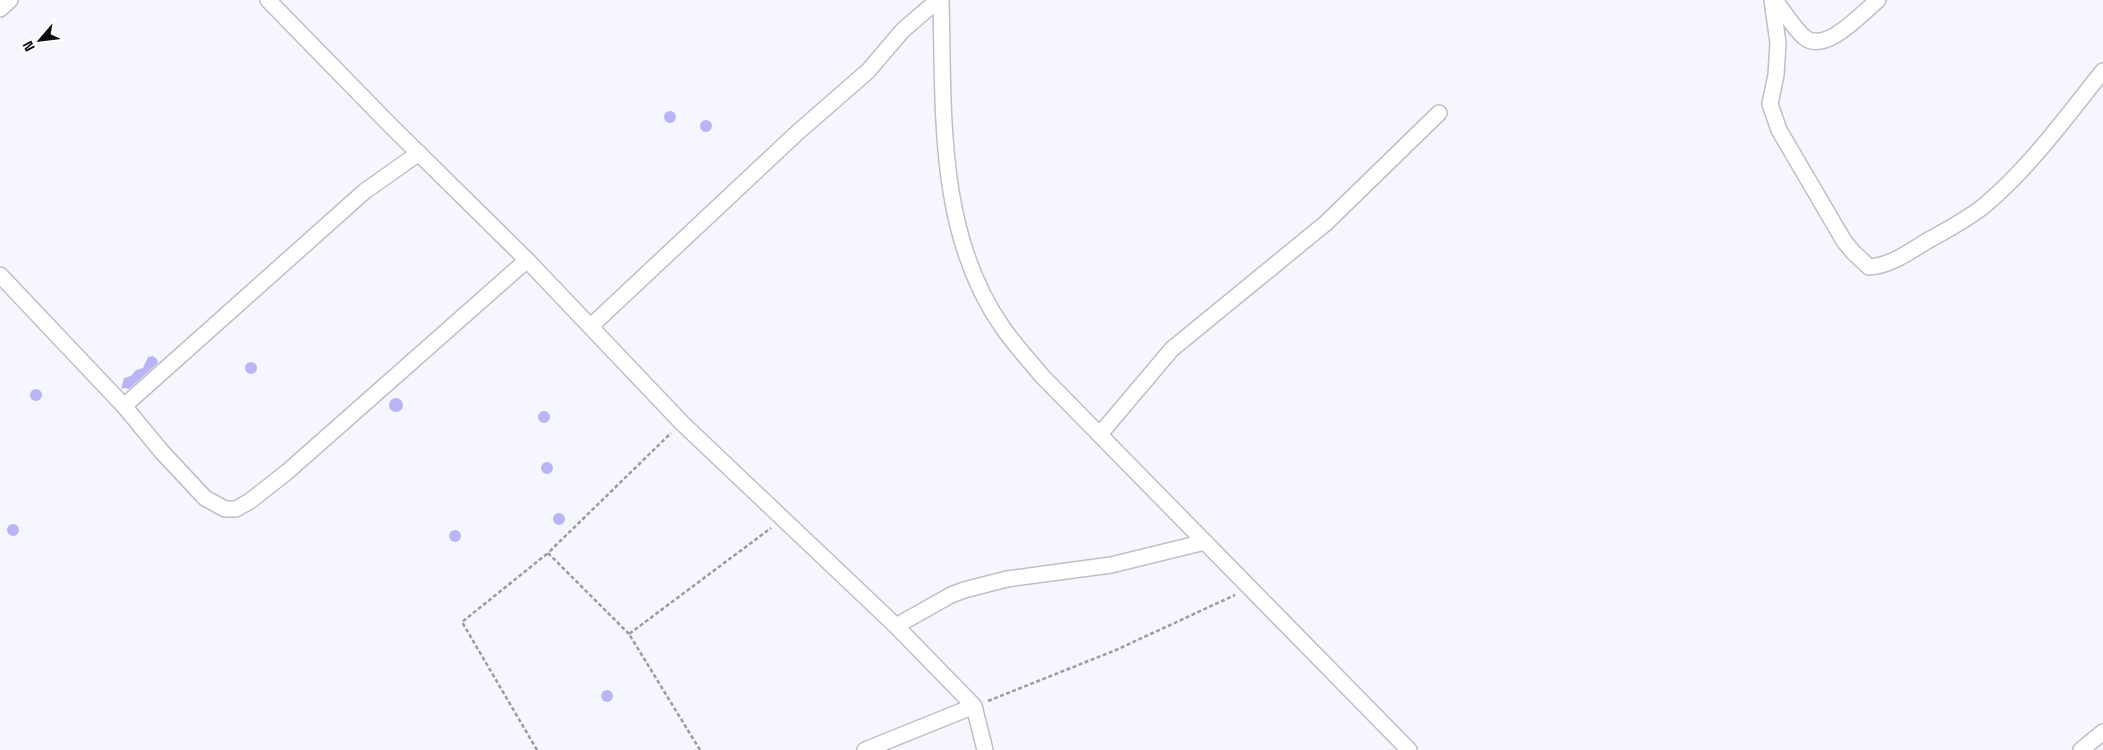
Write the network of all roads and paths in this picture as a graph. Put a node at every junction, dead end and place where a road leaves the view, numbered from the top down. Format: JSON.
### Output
{"nodes":[{"id":1,"x":10,"y":0,"type":"edge"},
{"id":2,"x":268,"y":0,"type":"edge"},
{"id":3,"x":940,"y":0,"type":"edge"},
{"id":4,"x":1774,"y":0,"type":"edge"},
{"id":5,"x":1878,"y":0,"type":"edge"},
{"id":6,"x":0,"y":10,"type":"edge"},
{"id":7,"x":2103,"y":71,"type":"edge"},
{"id":8,"x":1439,"y":113,"type":"dead end"},
{"id":9,"x":419,"y":154,"type":"junction"},
{"id":10,"x":527,"y":260,"type":"junction"},
{"id":11,"x":0,"y":275,"type":"edge"},
{"id":12,"x":591,"y":326,"type":"junction"},
{"id":13,"x":124,"y":406,"type":"junction"},
{"id":14,"x":682,"y":423,"type":"junction"},
{"id":15,"x":1100,"y":434,"type":"junction"},
{"id":16,"x":783,"y":519,"type":"junction"},
{"id":17,"x":1205,"y":542,"type":"junction"},
{"id":18,"x":548,"y":553,"type":"junction"},
{"id":19,"x":1250,"y":588,"type":"junction"},
{"id":20,"x":896,"y":626,"type":"junction"},
{"id":21,"x":629,"y":634,"type":"junction"},
{"id":22,"x":974,"y":706,"type":"junction"},
{"id":23,"x":2103,"y":732,"type":"edge"},
{"id":24,"x":537,"y":750,"type":"edge"},
{"id":25,"x":700,"y":750,"type":"edge"},
{"id":26,"x":865,"y":750,"type":"edge"},
{"id":27,"x":985,"y":750,"type":"edge"},
{"id":28,"x":1409,"y":750,"type":"edge"},
{"id":29,"x":2081,"y":750,"type":"edge"}],
"edges":[{"from":1,"to":6,"type":"street"},
{"from":2,"to":9,"type":"street"},
{"from":3,"to":12,"type":"street"},
{"from":3,"to":15,"type":"street"},
{"from":4,"to":5,"type":"street"},
{"from":4,"to":7,"type":"street"},
{"from":8,"to":15,"type":"street"},
{"from":9,"to":10,"type":"street"},
{"from":9,"to":13,"type":"street"},
{"from":10,"to":12,"type":"street"},
{"from":10,"to":13,"type":"street"},
{"from":11,"to":13,"type":"street"},
{"from":12,"to":14,"type":"street"},
{"from":14,"to":16,"type":"street"},
{"from":14,"to":18,"type":"path"},
{"from":15,"to":17,"type":"street"},
{"from":16,"to":20,"type":"street"},
{"from":16,"to":21,"type":"path"},
{"from":17,"to":19,"type":"street"},
{"from":17,"to":20,"type":"street"},
{"from":18,"to":21,"type":"path"},
{"from":18,"to":24,"type":"path"},
{"from":19,"to":22,"type":"path"},
{"from":19,"to":28,"type":"street"},
{"from":20,"to":22,"type":"street"},
{"from":21,"to":25,"type":"path"},
{"from":22,"to":26,"type":"street"},
{"from":22,"to":27,"type":"street"},
{"from":23,"to":29,"type":"street"}]}
